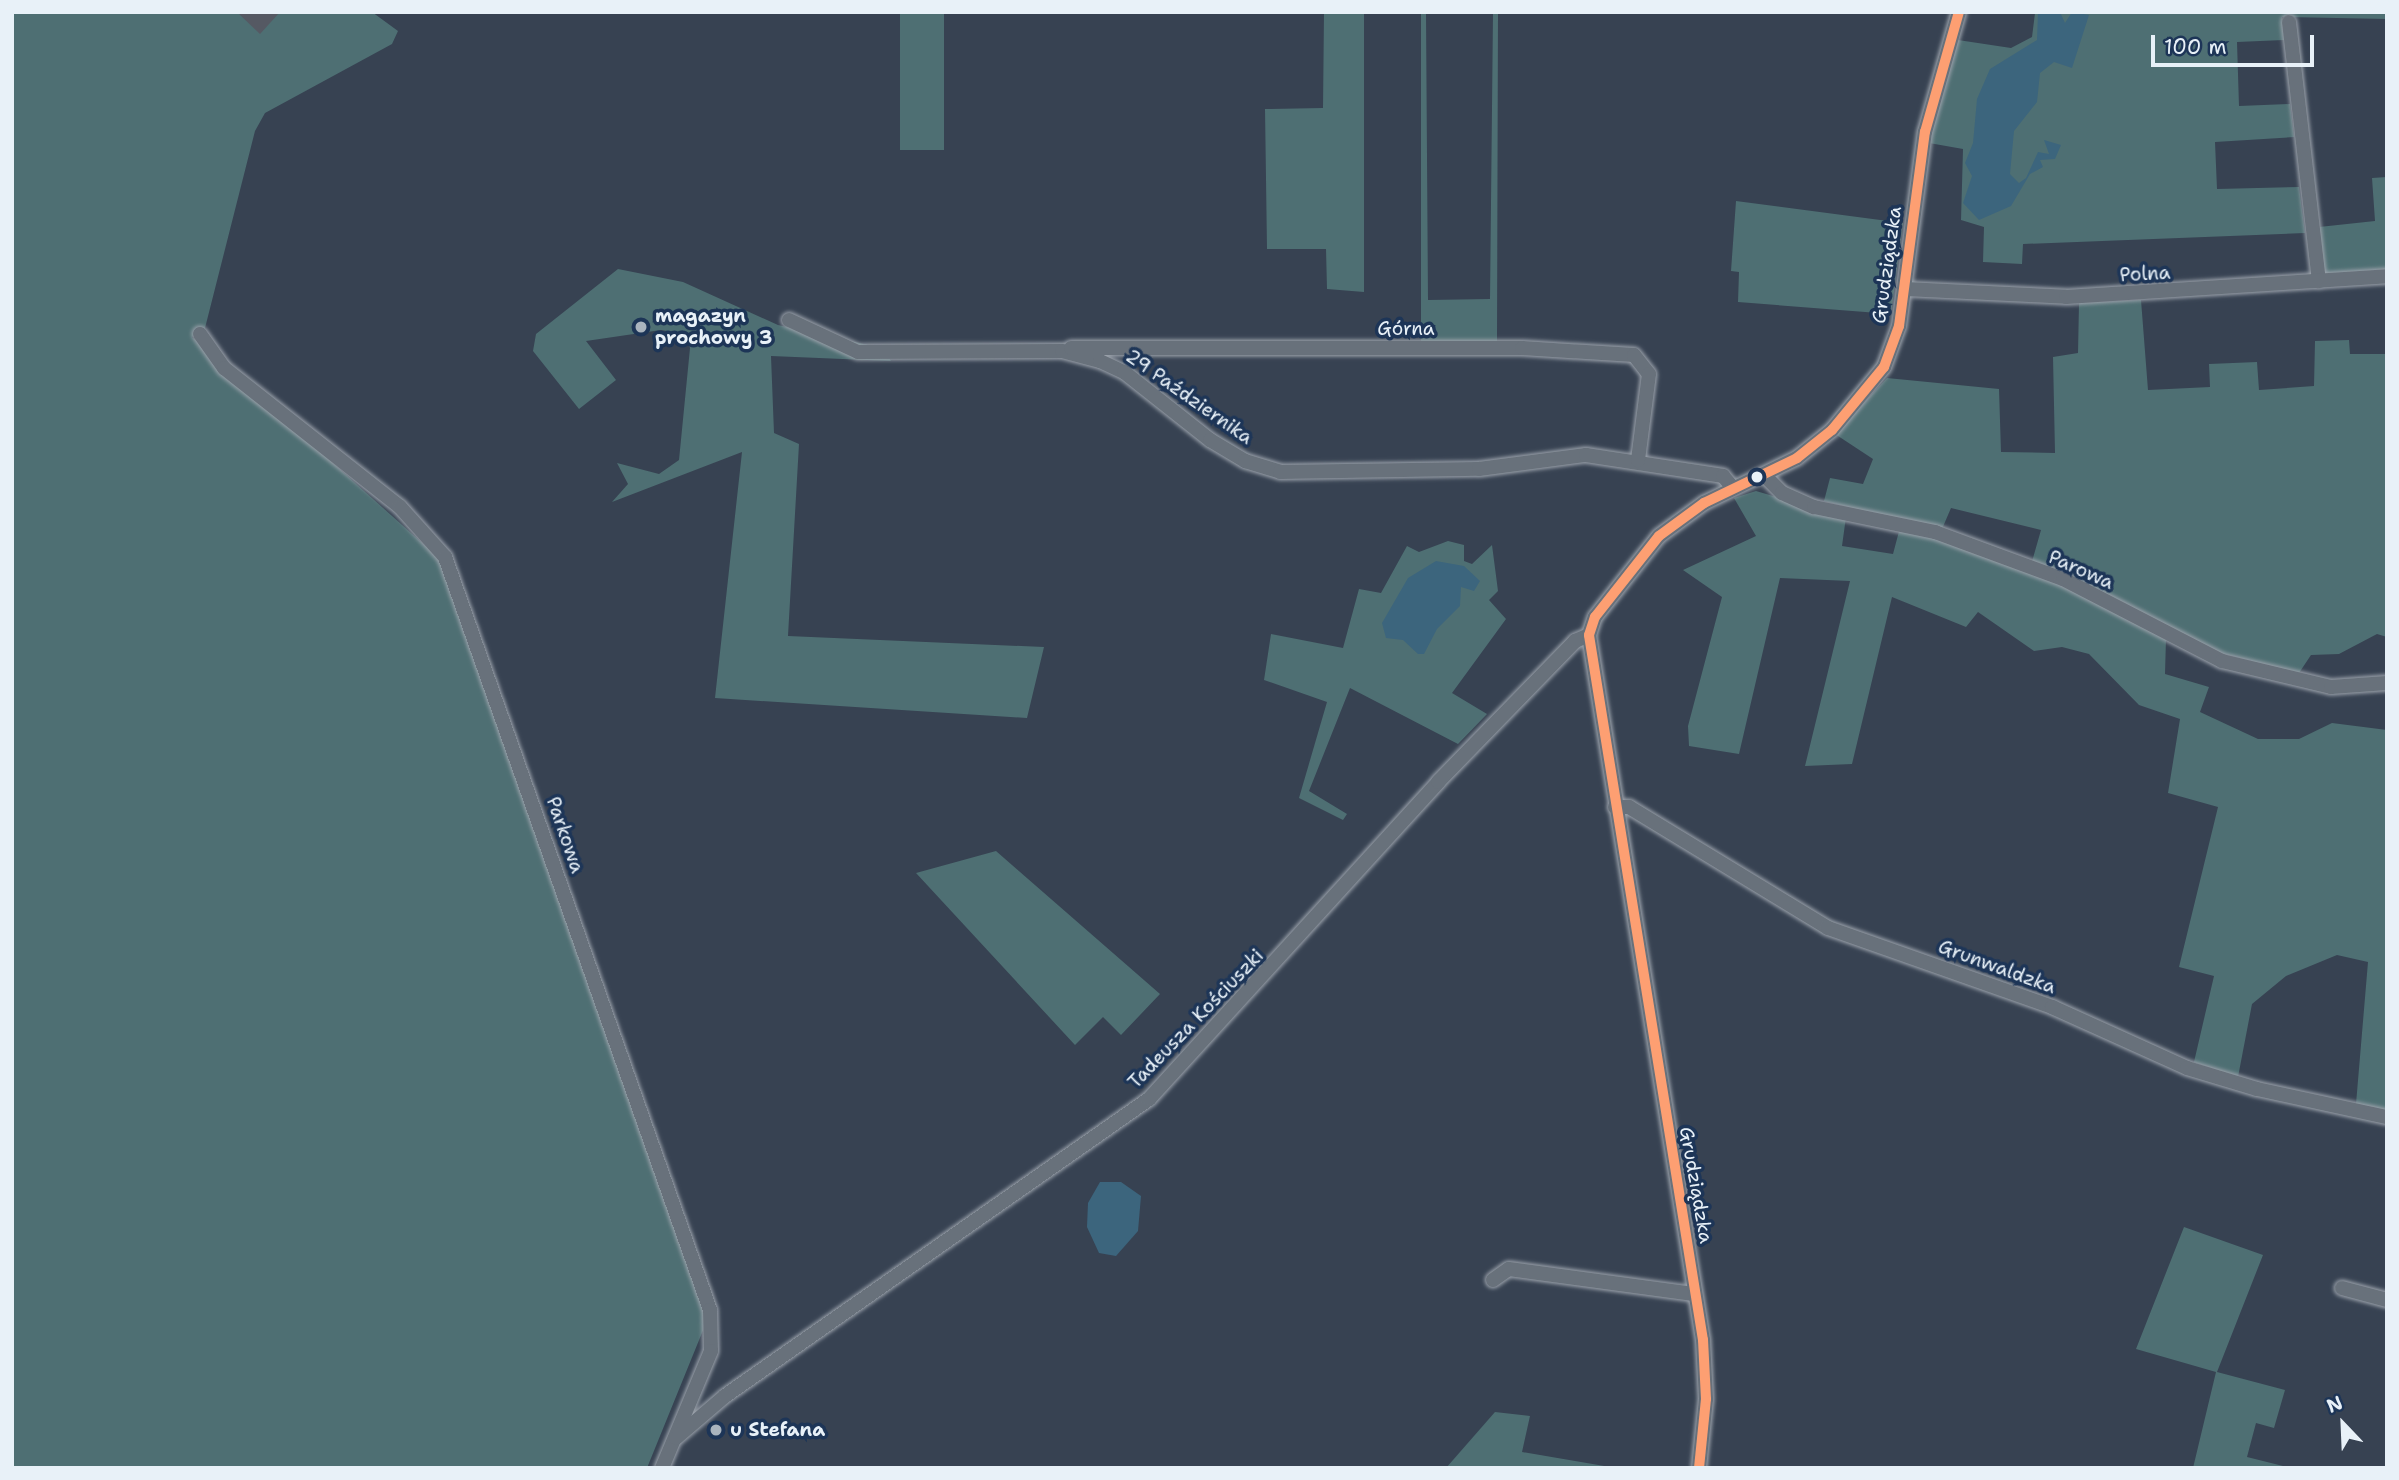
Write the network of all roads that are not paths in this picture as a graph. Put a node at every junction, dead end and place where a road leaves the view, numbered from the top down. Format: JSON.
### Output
{"nodes":[{"id":1,"x":1959,"y":12,"type":"edge"},
{"id":2,"x":2289,"y":22,"type":"dead end"},
{"id":3,"x":2387,"y":276,"type":"edge"},
{"id":4,"x":2319,"y":281,"type":"junction"},
{"id":5,"x":1905,"y":289,"type":"junction"},
{"id":6,"x":789,"y":320,"type":"dead end"},
{"id":7,"x":200,"y":334,"type":"dead end"},
{"id":8,"x":1068,"y":352,"type":"junction"},
{"id":9,"x":1639,"y":460,"type":"junction"},
{"id":10,"x":1764,"y":475,"type":"junction"},
{"id":11,"x":1733,"y":488,"type":"junction"},
{"id":12,"x":1589,"y":635,"type":"junction"},
{"id":13,"x":2387,"y":683,"type":"edge"},
{"id":14,"x":1615,"y":807,"type":"junction"},
{"id":15,"x":2387,"y":1117,"type":"edge"},
{"id":16,"x":1493,"y":1280,"type":"dead end"},
{"id":17,"x":2342,"y":1287,"type":"dead end"},
{"id":18,"x":1695,"y":1294,"type":"junction"},
{"id":19,"x":2387,"y":1300,"type":"edge"},
{"id":20,"x":673,"y":1441,"type":"junction"},
{"id":21,"x":662,"y":1468,"type":"edge"},
{"id":22,"x":1699,"y":1468,"type":"edge"}],
"edges":[{"from":1,"to":5,"type":"street","name":"Grudziądzka"},
{"from":2,"to":4,"type":"street"},
{"from":3,"to":4,"type":"street","name":"Polna"},
{"from":4,"to":5,"type":"street","name":"Polna"},
{"from":5,"to":10,"type":"street","name":"Grudziądzka"},
{"from":6,"to":8,"type":"street","name":"29 Października"},
{"from":7,"to":20,"type":"street","name":"Parkowa"},
{"from":8,"to":9,"type":"street","name":"29 Października"},
{"from":8,"to":9,"type":"street","name":"Górna"},
{"from":9,"to":11,"type":"street","name":"29 Października"},
{"from":10,"to":11,"type":"street","name":"Grudziądzka"},
{"from":10,"to":13,"type":"street","name":"Parowa"},
{"from":11,"to":12,"type":"street","name":"Grudziądzka"},
{"from":12,"to":14,"type":"street","name":"Grudziądzka"},
{"from":12,"to":20,"type":"street","name":"Tadeusza Kościuszki"},
{"from":14,"to":15,"type":"street","name":"Grunwaldzka"},
{"from":14,"to":18,"type":"street","name":"Grudziądzka"},
{"from":16,"to":18,"type":"street"},
{"from":17,"to":19,"type":"street"},
{"from":18,"to":22,"type":"street","name":"Grudziądzka"},
{"from":20,"to":21,"type":"street","name":"Parkowa"}]}
